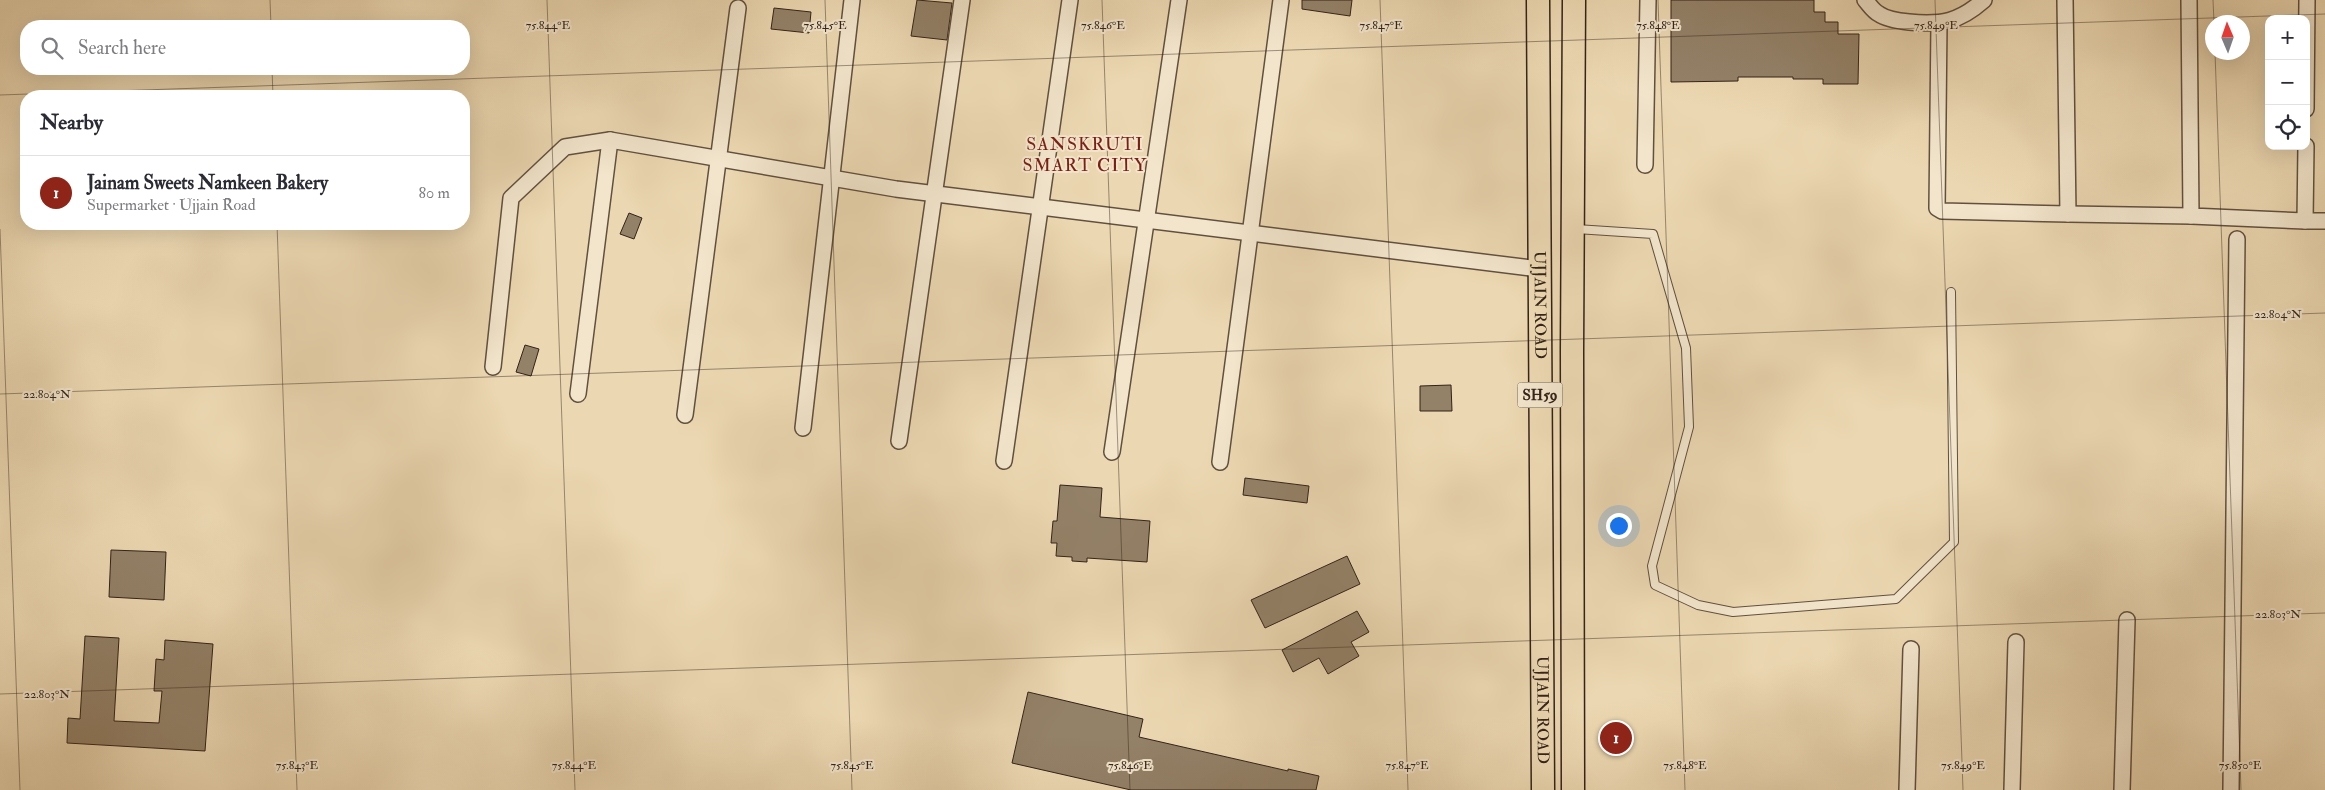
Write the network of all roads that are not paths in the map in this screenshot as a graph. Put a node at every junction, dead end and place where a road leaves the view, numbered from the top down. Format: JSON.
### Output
{"nodes":[{"id":1,"x":852,"y":0,"type":"edge"},
{"id":2,"x":962,"y":0,"type":"edge"},
{"id":3,"x":1070,"y":0,"type":"edge"},
{"id":4,"x":1179,"y":0,"type":"edge"},
{"id":5,"x":1281,"y":0,"type":"edge"},
{"id":6,"x":1538,"y":0,"type":"edge"},
{"id":7,"x":1574,"y":0,"type":"edge"},
{"id":8,"x":1648,"y":0,"type":"edge"},
{"id":9,"x":1865,"y":0,"type":"edge"},
{"id":10,"x":1984,"y":0,"type":"edge"},
{"id":11,"x":2065,"y":0,"type":"edge"},
{"id":12,"x":2189,"y":0,"type":"edge"},
{"id":13,"x":2307,"y":0,"type":"edge"},
{"id":14,"x":738,"y":8,"type":"dead end"},
{"id":15,"x":1939,"y":23,"type":"junction"},
{"id":16,"x":2306,"y":105,"type":"edge"},
{"id":17,"x":610,"y":140,"type":"junction"},
{"id":18,"x":2306,"y":150,"type":"edge"},
{"id":19,"x":718,"y":158,"type":"junction"},
{"id":20,"x":1645,"y":164,"type":"dead end"},
{"id":21,"x":832,"y":178,"type":"junction"},
{"id":22,"x":934,"y":194,"type":"junction"},
{"id":23,"x":1040,"y":207,"type":"junction"},
{"id":24,"x":2068,"y":214,"type":"junction"},
{"id":25,"x":2191,"y":216,"type":"junction"},
{"id":26,"x":1146,"y":220,"type":"junction"},
{"id":27,"x":2305,"y":220,"type":"junction"},
{"id":28,"x":2325,"y":221,"type":"edge"},
{"id":29,"x":1573,"y":228,"type":"junction"},
{"id":30,"x":1250,"y":233,"type":"junction"},
{"id":31,"x":2237,"y":239,"type":"dead end"},
{"id":32,"x":1539,"y":269,"type":"junction"},
{"id":33,"x":1951,"y":292,"type":"dead end"},
{"id":34,"x":493,"y":367,"type":"dead end"},
{"id":35,"x":578,"y":394,"type":"dead end"},
{"id":36,"x":685,"y":416,"type":"dead end"},
{"id":37,"x":803,"y":428,"type":"dead end"},
{"id":38,"x":899,"y":441,"type":"dead end"},
{"id":39,"x":1112,"y":452,"type":"dead end"},
{"id":40,"x":1004,"y":461,"type":"dead end"},
{"id":41,"x":1220,"y":462,"type":"dead end"},
{"id":42,"x":2127,"y":620,"type":"dead end"},
{"id":43,"x":2016,"y":642,"type":"dead end"},
{"id":44,"x":1911,"y":649,"type":"dead end"},
{"id":45,"x":1543,"y":790,"type":"edge"},
{"id":46,"x":1573,"y":790,"type":"edge"},
{"id":47,"x":1908,"y":790,"type":"edge"},
{"id":48,"x":2012,"y":790,"type":"edge"},
{"id":49,"x":2122,"y":790,"type":"edge"},
{"id":50,"x":2231,"y":790,"type":"edge"}],
"edges":[{"from":1,"to":21,"type":"street"},
{"from":2,"to":22,"type":"street"},
{"from":3,"to":23,"type":"street"},
{"from":4,"to":26,"type":"street"},
{"from":5,"to":30,"type":"street"},
{"from":6,"to":32,"type":"main road","name":"UJJAIN ROAD","number":"SH59"},
{"from":7,"to":29,"type":"main road","name":"UJJAIN ROAD","number":"SH59"},
{"from":8,"to":20,"type":"street"},
{"from":9,"to":15,"type":"street"},
{"from":10,"to":15,"type":"street"},
{"from":11,"to":24,"type":"street"},
{"from":12,"to":25,"type":"street"},
{"from":13,"to":16,"type":"street"},
{"from":14,"to":19,"type":"street"},
{"from":15,"to":24,"type":"street"},
{"from":17,"to":19,"type":"street"},
{"from":17,"to":34,"type":"street"},
{"from":17,"to":35,"type":"street"},
{"from":18,"to":27,"type":"street"},
{"from":19,"to":21,"type":"street"},
{"from":19,"to":36,"type":"street"},
{"from":21,"to":22,"type":"street"},
{"from":21,"to":37,"type":"street"},
{"from":22,"to":23,"type":"street"},
{"from":22,"to":38,"type":"street"},
{"from":23,"to":26,"type":"street"},
{"from":23,"to":40,"type":"street"},
{"from":24,"to":25,"type":"street"},
{"from":25,"to":27,"type":"street"},
{"from":26,"to":30,"type":"street"},
{"from":26,"to":39,"type":"street"},
{"from":27,"to":28,"type":"street"},
{"from":29,"to":33,"type":"lane"},
{"from":29,"to":46,"type":"main road","name":"UJJAIN ROAD","number":"SH59"},
{"from":30,"to":32,"type":"street"},
{"from":30,"to":41,"type":"street"},
{"from":31,"to":50,"type":"street"},
{"from":32,"to":45,"type":"main road","name":"UJJAIN ROAD","number":"SH59"},
{"from":42,"to":49,"type":"street"},
{"from":43,"to":48,"type":"street"},
{"from":44,"to":47,"type":"street"}]}
